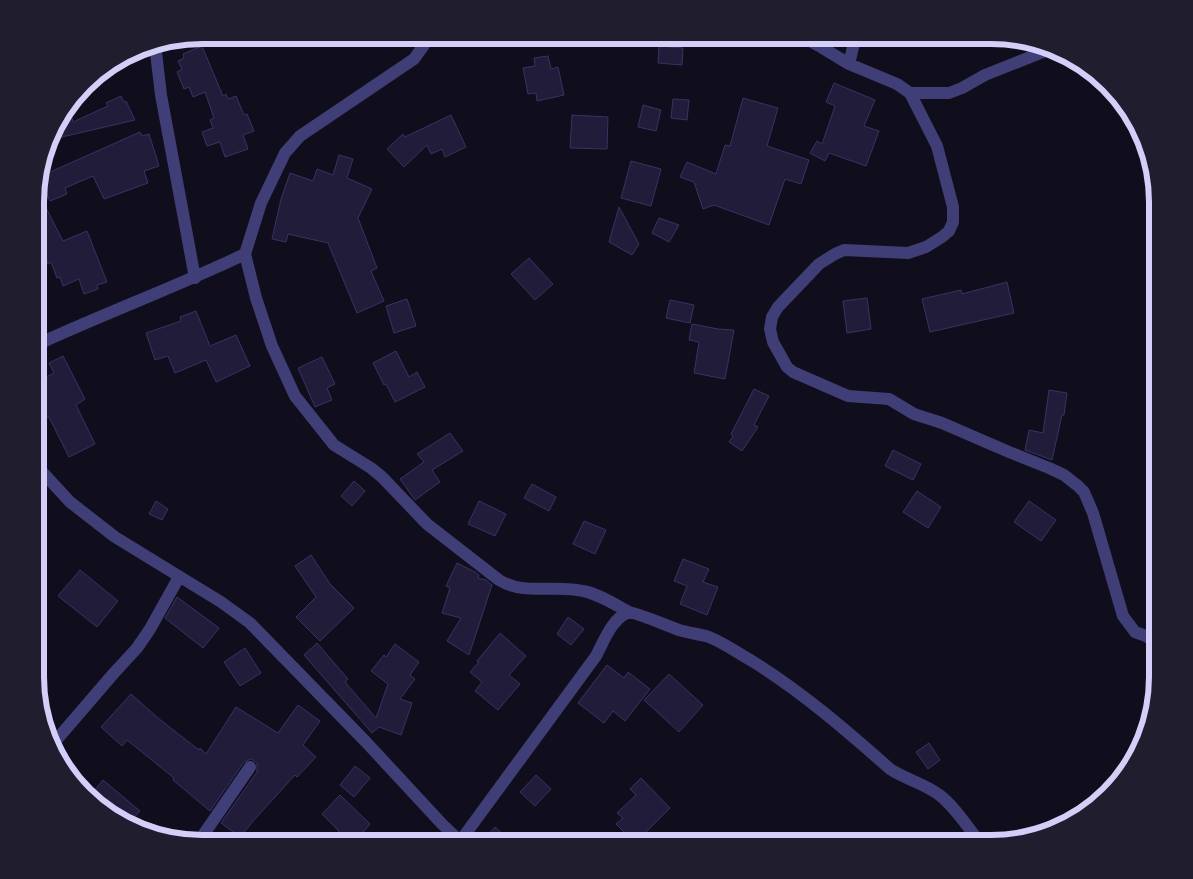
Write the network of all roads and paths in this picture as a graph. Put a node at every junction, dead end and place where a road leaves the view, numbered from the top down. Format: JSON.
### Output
{"nodes":[{"id":1,"x":424,"y":44,"type":"edge"},
{"id":2,"x":815,"y":44,"type":"edge"},
{"id":3,"x":854,"y":44,"type":"edge"},
{"id":4,"x":156,"y":51,"type":"edge"},
{"id":5,"x":1042,"y":52,"type":"edge"},
{"id":6,"x":849,"y":64,"type":"junction"},
{"id":7,"x":910,"y":93,"type":"junction"},
{"id":8,"x":245,"y":254,"type":"junction"},
{"id":9,"x":195,"y":278,"type":"junction"},
{"id":10,"x":44,"y":341,"type":"edge"},
{"id":11,"x":44,"y":473,"type":"edge"},
{"id":12,"x":178,"y":577,"type":"junction"},
{"id":13,"x":629,"y":612,"type":"junction"},
{"id":14,"x":1149,"y":638,"type":"edge"},
{"id":15,"x":57,"y":739,"type":"edge"},
{"id":16,"x":250,"y":767,"type":"dead end"},
{"id":17,"x":203,"y":835,"type":"edge"},
{"id":18,"x":454,"y":835,"type":"edge"},
{"id":19,"x":467,"y":835,"type":"edge"},
{"id":20,"x":973,"y":835,"type":"edge"}],
"edges":[{"from":1,"to":8,"type":"street"},
{"from":2,"to":6,"type":"street"},
{"from":3,"to":6,"type":"street"},
{"from":4,"to":9,"type":"street"},
{"from":5,"to":7,"type":"street"},
{"from":6,"to":7,"type":"street"},
{"from":7,"to":14,"type":"street"},
{"from":8,"to":9,"type":"street"},
{"from":8,"to":13,"type":"street"},
{"from":9,"to":10,"type":"street"},
{"from":11,"to":12,"type":"street"},
{"from":12,"to":15,"type":"street"},
{"from":12,"to":18,"type":"street"},
{"from":13,"to":19,"type":"street"},
{"from":13,"to":20,"type":"street"},
{"from":16,"to":17,"type":"street"}]}
